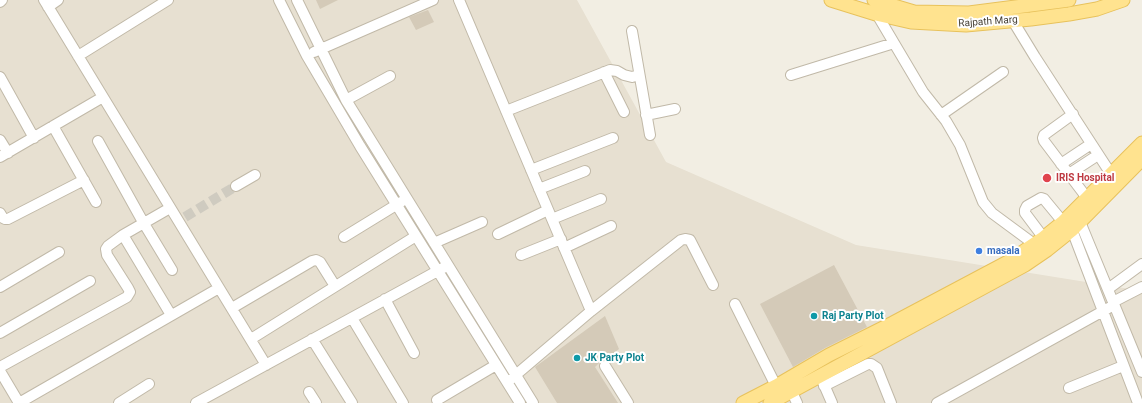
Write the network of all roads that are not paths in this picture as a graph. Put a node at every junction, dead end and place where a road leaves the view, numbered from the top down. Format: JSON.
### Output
{"nodes":[{"id":1,"x":58,"y":0,"type":"edge"},
{"id":2,"x":168,"y":0,"type":"edge"},
{"id":3,"x":279,"y":0,"type":"edge"},
{"id":4,"x":296,"y":0,"type":"edge"},
{"id":5,"x":459,"y":0,"type":"edge"},
{"id":6,"x":831,"y":0,"type":"edge"},
{"id":7,"x":870,"y":0,"type":"edge"},
{"id":8,"x":875,"y":0,"type":"edge"},
{"id":9,"x":1069,"y":0,"type":"edge"},
{"id":10,"x":1123,"y":0,"type":"edge"},
{"id":11,"x":430,"y":1,"type":"edge"},
{"id":12,"x":46,"y":3,"type":"edge"},
{"id":13,"x":876,"y":14,"type":"junction"},
{"id":14,"x":1013,"y":21,"type":"junction"},
{"id":15,"x":632,"y":31,"type":"dead end"},
{"id":16,"x":894,"y":43,"type":"junction"},
{"id":17,"x":320,"y":49,"type":"junction"},
{"id":18,"x":78,"y":56,"type":"junction"},
{"id":19,"x":307,"y":56,"type":"junction"},
{"id":20,"x":604,"y":72,"type":"junction"},
{"id":21,"x":1003,"y":72,"type":"dead end"},
{"id":22,"x":640,"y":75,"type":"junction"},
{"id":23,"x":791,"y":75,"type":"dead end"},
{"id":24,"x":390,"y":76,"type":"dead end"},
{"id":25,"x":0,"y":77,"type":"edge"},
{"id":26,"x":103,"y":97,"type":"junction"},
{"id":27,"x":346,"y":100,"type":"junction"},
{"id":28,"x":675,"y":109,"type":"dead end"},
{"id":29,"x":506,"y":111,"type":"junction"},
{"id":30,"x":624,"y":112,"type":"dead end"},
{"id":31,"x":1073,"y":114,"type":"junction"},
{"id":32,"x":646,"y":115,"type":"junction"},
{"id":33,"x":940,"y":115,"type":"junction"},
{"id":34,"x":53,"y":126,"type":"junction"},
{"id":35,"x":650,"y":135,"type":"dead end"},
{"id":36,"x":34,"y":138,"type":"junction"},
{"id":37,"x":612,"y":138,"type":"dead end"},
{"id":38,"x":0,"y":140,"type":"edge"},
{"id":39,"x":98,"y":141,"type":"dead end"},
{"id":40,"x":1091,"y":144,"type":"junction"},
{"id":41,"x":1142,"y":144,"type":"edge"},
{"id":42,"x":4,"y":155,"type":"edge"},
{"id":43,"x":1098,"y":155,"type":"junction"},
{"id":44,"x":1142,"y":159,"type":"edge"},
{"id":45,"x":1061,"y":164,"type":"junction"},
{"id":46,"x":531,"y":170,"type":"junction"},
{"id":47,"x":584,"y":171,"type":"dead end"},
{"id":48,"x":1069,"y":174,"type":"junction"},
{"id":49,"x":1111,"y":174,"type":"junction"},
{"id":50,"x":255,"y":175,"type":"dead end"},
{"id":51,"x":84,"y":180,"type":"junction"},
{"id":52,"x":236,"y":186,"type":"tunnel mouth"},
{"id":53,"x":539,"y":189,"type":"junction"},
{"id":54,"x":1087,"y":198,"type":"junction"},
{"id":55,"x":406,"y":199,"type":"junction"},
{"id":56,"x":601,"y":199,"type":"dead end"},
{"id":57,"x":96,"y":202,"type":"dead end"},
{"id":58,"x":397,"y":205,"type":"junction"},
{"id":59,"x":170,"y":208,"type":"junction"},
{"id":60,"x":0,"y":213,"type":"edge"},
{"id":61,"x":550,"y":215,"type":"junction"},
{"id":62,"x":1071,"y":221,"type":"junction"},
{"id":63,"x":143,"y":222,"type":"junction"},
{"id":64,"x":482,"y":222,"type":"dead end"},
{"id":65,"x":611,"y":226,"type":"dead end"},
{"id":66,"x":498,"y":234,"type":"dead end"},
{"id":67,"x":123,"y":235,"type":"junction"},
{"id":68,"x":416,"y":236,"type":"junction"},
{"id":69,"x":344,"y":237,"type":"dead end"},
{"id":70,"x":1038,"y":241,"type":"junction"},
{"id":71,"x":434,"y":243,"type":"junction"},
{"id":72,"x":562,"y":243,"type":"junction"},
{"id":73,"x":59,"y":252,"type":"dead end"},
{"id":74,"x":521,"y":255,"type":"dead end"},
{"id":75,"x":1142,"y":264,"type":"edge"},
{"id":76,"x":447,"y":266,"type":"junction"},
{"id":77,"x":172,"y":270,"type":"dead end"},
{"id":78,"x":438,"y":270,"type":"junction"},
{"id":79,"x":90,"y":281,"type":"dead end"},
{"id":80,"x":712,"y":285,"type":"dead end"},
{"id":81,"x":335,"y":286,"type":"junction"},
{"id":82,"x":0,"y":287,"type":"edge"},
{"id":83,"x":1142,"y":287,"type":"edge"},
{"id":84,"x":219,"y":288,"type":"junction"},
{"id":85,"x":1108,"y":289,"type":"junction"},
{"id":86,"x":385,"y":299,"type":"junction"},
{"id":87,"x":735,"y":304,"type":"dead end"},
{"id":88,"x":1114,"y":304,"type":"junction"},
{"id":89,"x":232,"y":308,"type":"junction"},
{"id":90,"x":591,"y":311,"type":"junction"},
{"id":91,"x":1102,"y":312,"type":"junction"},
{"id":92,"x":171,"y":315,"type":"junction"},
{"id":93,"x":352,"y":318,"type":"junction"},
{"id":94,"x":0,"y":333,"type":"edge"},
{"id":95,"x":251,"y":339,"type":"junction"},
{"id":96,"x":312,"y":339,"type":"junction"},
{"id":97,"x":414,"y":353,"type":"dead end"},
{"id":98,"x":266,"y":365,"type":"junction"},
{"id":99,"x":496,"y":365,"type":"junction"},
{"id":100,"x":605,"y":366,"type":"dead end"},
{"id":101,"x":1123,"y":366,"type":"junction"},
{"id":102,"x":1,"y":372,"type":"edge"},
{"id":103,"x":1142,"y":372,"type":"edge"},
{"id":104,"x":515,"y":375,"type":"junction"},
{"id":105,"x":822,"y":381,"type":"junction"},
{"id":106,"x":507,"y":383,"type":"junction"},
{"id":107,"x":150,"y":384,"type":"dead end"},
{"id":108,"x":776,"y":386,"type":"junction"},
{"id":109,"x":1069,"y":388,"type":"dead end"},
{"id":110,"x":309,"y":392,"type":"dead end"},
{"id":111,"x":794,"y":397,"type":"edge"},
{"id":112,"x":437,"y":400,"type":"dead end"},
{"id":113,"x":19,"y":403,"type":"edge"},
{"id":114,"x":119,"y":403,"type":"edge"},
{"id":115,"x":196,"y":403,"type":"edge"},
{"id":116,"x":316,"y":403,"type":"edge"},
{"id":117,"x":352,"y":403,"type":"edge"},
{"id":118,"x":403,"y":403,"type":"edge"},
{"id":119,"x":520,"y":403,"type":"edge"},
{"id":120,"x":532,"y":403,"type":"edge"},
{"id":121,"x":628,"y":403,"type":"edge"},
{"id":122,"x":743,"y":403,"type":"edge"},
{"id":123,"x":770,"y":403,"type":"edge"},
{"id":124,"x":832,"y":403,"type":"edge"},
{"id":125,"x":891,"y":403,"type":"edge"},
{"id":126,"x":937,"y":403,"type":"edge"},
{"id":127,"x":1138,"y":403,"type":"edge"}],
"edges":[{"from":1,"to":12,"type":"street"},
{"from":2,"to":18,"type":"street"},
{"from":3,"to":19,"type":"street"},
{"from":4,"to":17,"type":"street"},
{"from":5,"to":29,"type":"street"},
{"from":6,"to":13,"type":"main road","name":"Rajpath Marg"},
{"from":7,"to":13,"type":"street"},
{"from":8,"to":9,"type":"main road","name":"Rajpath Marg"},
{"from":10,"to":14,"type":"main road","name":"Rajpath Marg"},
{"from":11,"to":17,"type":"street"},
{"from":12,"to":18,"type":"street"},
{"from":13,"to":14,"type":"main road","name":"Rajpath Marg"},
{"from":13,"to":16,"type":"street"},
{"from":14,"to":31,"type":"street"},
{"from":15,"to":22,"type":"street"},
{"from":16,"to":23,"type":"street"},
{"from":16,"to":33,"type":"street"},
{"from":17,"to":19,"type":"street"},
{"from":17,"to":27,"type":"street"},
{"from":18,"to":26,"type":"street"},
{"from":19,"to":58,"type":"street"},
{"from":20,"to":22,"type":"street"},
{"from":20,"to":29,"type":"street"},
{"from":20,"to":30,"type":"street"},
{"from":21,"to":33,"type":"street"},
{"from":22,"to":32,"type":"street"},
{"from":24,"to":27,"type":"street"},
{"from":25,"to":36,"type":"street"},
{"from":26,"to":34,"type":"street"},
{"from":26,"to":59,"type":"street"},
{"from":27,"to":55,"type":"street"},
{"from":28,"to":32,"type":"street"},
{"from":29,"to":46,"type":"street"},
{"from":31,"to":40,"type":"street"},
{"from":31,"to":45,"type":"street"},
{"from":32,"to":35,"type":"street"},
{"from":33,"to":70,"type":"street"},
{"from":34,"to":36,"type":"street"},
{"from":34,"to":51,"type":"street"},
{"from":36,"to":42,"type":"street"},
{"from":37,"to":46,"type":"street"},
{"from":38,"to":42,"type":"street"},
{"from":39,"to":63,"type":"street"},
{"from":40,"to":43,"type":"street"},
{"from":40,"to":45,"type":"street"},
{"from":41,"to":49,"type":"main road"},
{"from":43,"to":48,"type":"street"},
{"from":43,"to":49,"type":"street"},
{"from":44,"to":62,"type":"main road"},
{"from":45,"to":48,"type":"street"},
{"from":46,"to":53,"type":"street"},
{"from":47,"to":53,"type":"street"},
{"from":48,"to":54,"type":"street"},
{"from":49,"to":54,"type":"main road"},
{"from":50,"to":52,"type":"street"},
{"from":51,"to":57,"type":"street"},
{"from":51,"to":60,"type":"street"},
{"from":53,"to":61,"type":"street"},
{"from":54,"to":62,"type":"main road"},
{"from":55,"to":58,"type":"street"},
{"from":55,"to":71,"type":"street"},
{"from":56,"to":61,"type":"street"},
{"from":58,"to":68,"type":"street"},
{"from":58,"to":69,"type":"street"},
{"from":59,"to":63,"type":"street"},
{"from":59,"to":84,"type":"street"},
{"from":61,"to":66,"type":"street"},
{"from":61,"to":72,"type":"street"},
{"from":62,"to":70,"type":"main road"},
{"from":62,"to":70,"type":"street"},
{"from":62,"to":85,"type":"street"},
{"from":62,"to":91,"type":"street"},
{"from":62,"to":105,"type":"main road"},
{"from":63,"to":67,"type":"street"},
{"from":63,"to":77,"type":"street"},
{"from":64,"to":71,"type":"street"},
{"from":65,"to":72,"type":"street"},
{"from":67,"to":92,"type":"street"},
{"from":67,"to":102,"type":"street"},
{"from":68,"to":78,"type":"street"},
{"from":68,"to":81,"type":"street"},
{"from":70,"to":108,"type":"main road"},
{"from":71,"to":76,"type":"street"},
{"from":72,"to":74,"type":"street"},
{"from":72,"to":90,"type":"street"},
{"from":73,"to":82,"type":"street"},
{"from":75,"to":85,"type":"street"},
{"from":76,"to":78,"type":"street"},
{"from":76,"to":104,"type":"street"},
{"from":78,"to":86,"type":"street"},
{"from":78,"to":99,"type":"street"},
{"from":79,"to":94,"type":"street"},
{"from":80,"to":90,"type":"street"},
{"from":81,"to":89,"type":"street"},
{"from":81,"to":95,"type":"street"},
{"from":83,"to":88,"type":"street"},
{"from":84,"to":89,"type":"street"},
{"from":84,"to":92,"type":"street"},
{"from":85,"to":88,"type":"street"},
{"from":86,"to":93,"type":"street"},
{"from":86,"to":97,"type":"street"},
{"from":87,"to":108,"type":"street"},
{"from":88,"to":91,"type":"street"},
{"from":88,"to":103,"type":"street"},
{"from":89,"to":95,"type":"street"},
{"from":90,"to":104,"type":"street"},
{"from":91,"to":101,"type":"street"},
{"from":91,"to":126,"type":"street"},
{"from":92,"to":113,"type":"street"},
{"from":93,"to":96,"type":"street"},
{"from":93,"to":118,"type":"street"},
{"from":95,"to":98,"type":"street"},
{"from":96,"to":98,"type":"street"},
{"from":96,"to":117,"type":"street"},
{"from":98,"to":115,"type":"street"},
{"from":99,"to":106,"type":"street"},
{"from":99,"to":112,"type":"street"},
{"from":100,"to":121,"type":"street"},
{"from":101,"to":109,"type":"street"},
{"from":101,"to":127,"type":"street"},
{"from":102,"to":113,"type":"street"},
{"from":104,"to":106,"type":"street"},
{"from":104,"to":120,"type":"street"},
{"from":105,"to":111,"type":"main road"},
{"from":105,"to":124,"type":"street"},
{"from":105,"to":125,"type":"street"},
{"from":106,"to":119,"type":"street"},
{"from":107,"to":114,"type":"street"},
{"from":108,"to":122,"type":"main road"},
{"from":110,"to":116,"type":"street"},
{"from":111,"to":123,"type":"main road"}]}
